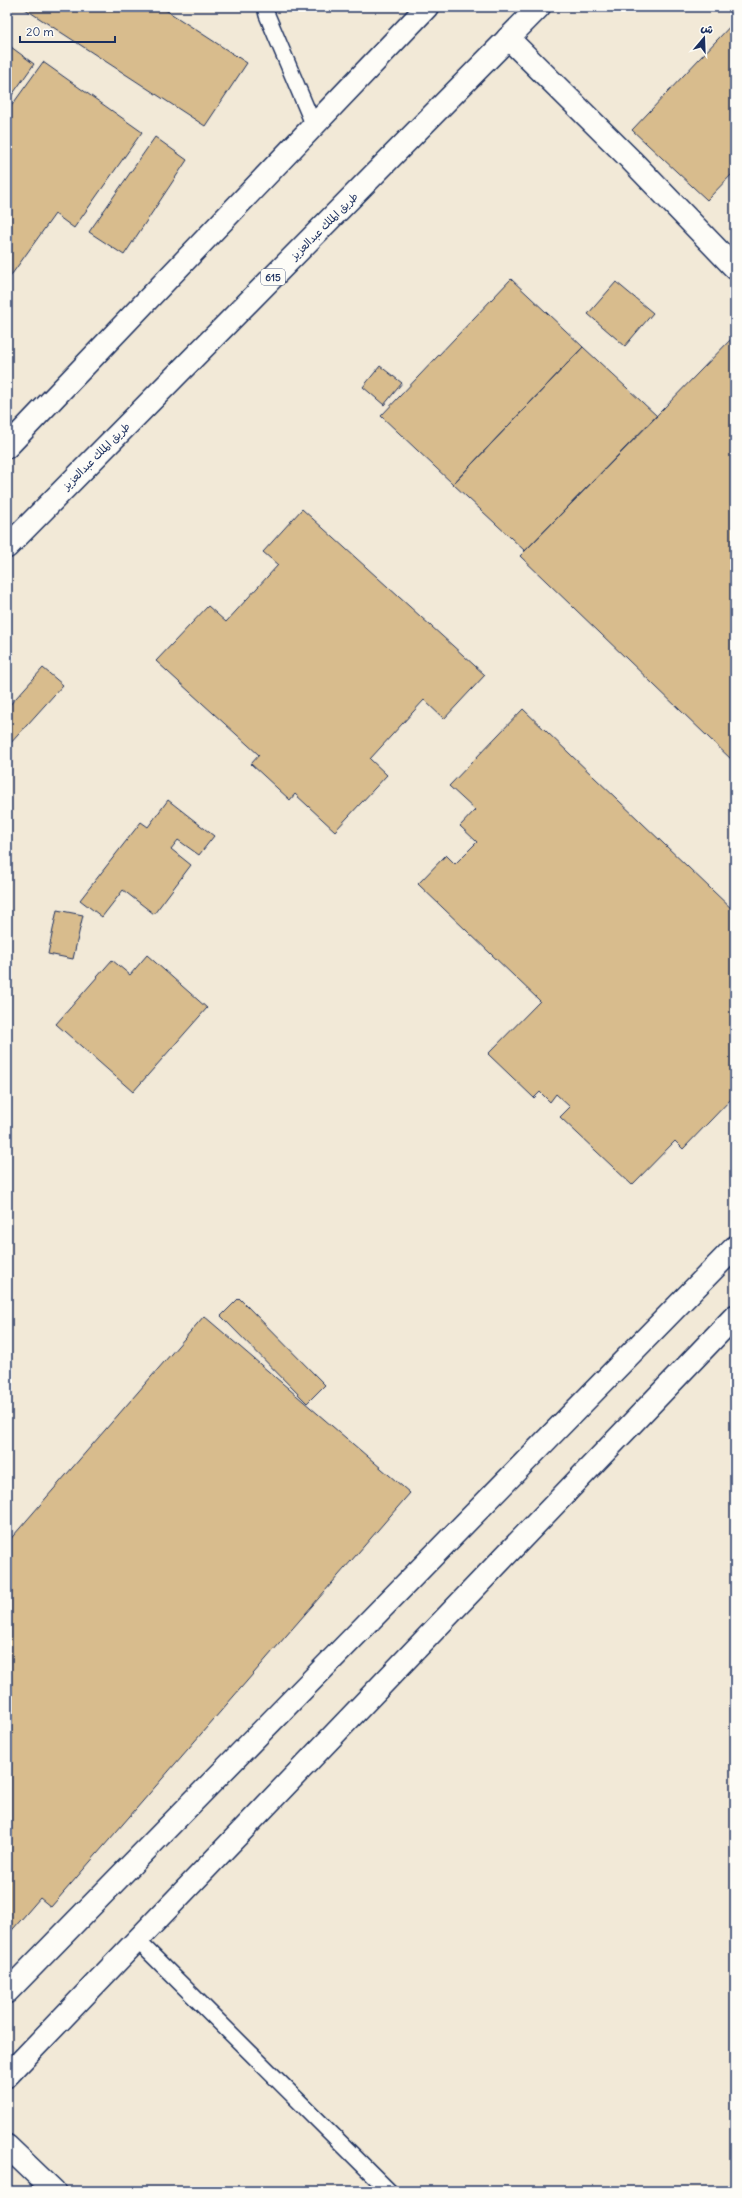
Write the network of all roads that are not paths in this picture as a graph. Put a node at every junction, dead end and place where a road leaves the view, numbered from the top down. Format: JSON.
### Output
{"nodes":[{"id":1,"x":254,"y":7,"type":"edge"},
{"id":2,"x":427,"y":7,"type":"edge"},
{"id":3,"x":539,"y":7,"type":"edge"},
{"id":4,"x":266,"y":11,"type":"edge"},
{"id":5,"x":508,"y":38,"type":"junction"},
{"id":6,"x":314,"y":126,"type":"junction"},
{"id":7,"x":735,"y":268,"type":"edge"},
{"id":8,"x":7,"y":447,"type":"edge"},
{"id":9,"x":7,"y":547,"type":"edge"},
{"id":10,"x":735,"y":1247,"type":"edge"},
{"id":11,"x":735,"y":1316,"type":"edge"},
{"id":12,"x":137,"y":1940,"type":"junction"},
{"id":13,"x":7,"y":1992,"type":"edge"},
{"id":14,"x":7,"y":2076,"type":"edge"},
{"id":15,"x":7,"y":2146,"type":"edge"},
{"id":16,"x":54,"y":2191,"type":"edge"},
{"id":17,"x":389,"y":2191,"type":"edge"}],
"edges":[{"from":1,"to":4,"type":"lane"},
{"from":2,"to":6,"type":"main road"},
{"from":3,"to":5,"type":"main road","name":"طريق الملك عبدالعزيز","number":"615"},
{"from":4,"to":6,"type":"lane"},
{"from":5,"to":7,"type":"main road"},
{"from":5,"to":9,"type":"main road","name":"طريق الملك عبدالعزيز","number":"615"},
{"from":6,"to":8,"type":"main road"},
{"from":10,"to":13,"type":"main road"},
{"from":11,"to":12,"type":"main road"},
{"from":12,"to":14,"type":"main road"},
{"from":12,"to":17,"type":"lane"},
{"from":15,"to":16,"type":"main road"}]}
